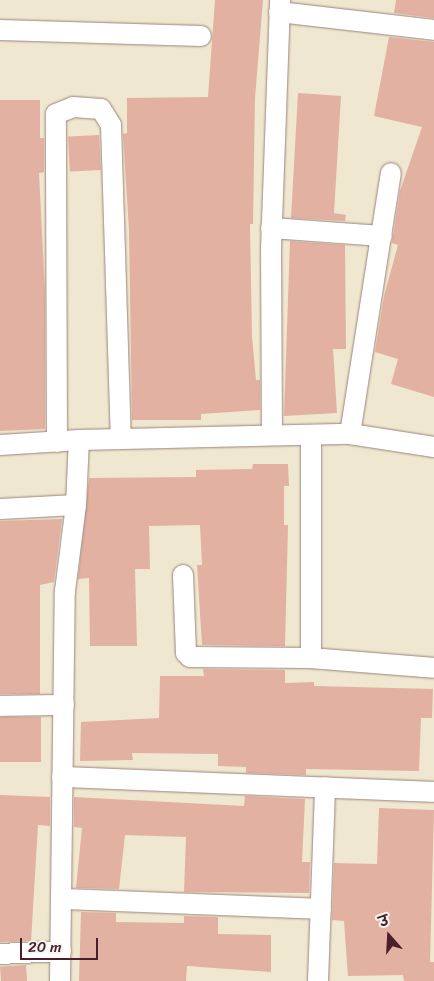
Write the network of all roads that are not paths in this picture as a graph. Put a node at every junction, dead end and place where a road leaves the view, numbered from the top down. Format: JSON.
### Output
{"nodes":[{"id":1,"x":279,"y":6,"type":"edge"},
{"id":2,"x":0,"y":30,"type":"edge"},
{"id":3,"x":434,"y":30,"type":"edge"},
{"id":4,"x":201,"y":36,"type":"dead end"},
{"id":5,"x":391,"y":173,"type":"dead end"},
{"id":6,"x":271,"y":228,"type":"junction"},
{"id":7,"x":382,"y":236,"type":"junction"},
{"id":8,"x":350,"y":434,"type":"junction"},
{"id":9,"x":272,"y":435,"type":"junction"},
{"id":10,"x":311,"y":435,"type":"junction"},
{"id":11,"x":121,"y":439,"type":"junction"},
{"id":12,"x":79,"y":440,"type":"junction"},
{"id":13,"x":56,"y":442,"type":"junction"},
{"id":14,"x":0,"y":445,"type":"edge"},
{"id":15,"x":434,"y":447,"type":"edge"},
{"id":16,"x":76,"y":505,"type":"junction"},
{"id":17,"x":0,"y":508,"type":"edge"},
{"id":18,"x":183,"y":575,"type":"dead end"},
{"id":19,"x":311,"y":658,"type":"junction"},
{"id":20,"x":434,"y":668,"type":"edge"},
{"id":21,"x":64,"y":705,"type":"junction"},
{"id":22,"x":0,"y":706,"type":"edge"},
{"id":23,"x":62,"y":777,"type":"junction"},
{"id":24,"x":325,"y":787,"type":"junction"},
{"id":25,"x":434,"y":792,"type":"edge"},
{"id":26,"x":61,"y":899,"type":"junction"},
{"id":27,"x":321,"y":910,"type":"junction"},
{"id":28,"x":61,"y":951,"type":"junction"},
{"id":29,"x":0,"y":954,"type":"edge"},
{"id":30,"x":60,"y":981,"type":"edge"},
{"id":31,"x":318,"y":981,"type":"edge"}],
"edges":[{"from":1,"to":3,"type":"street"},
{"from":1,"to":6,"type":"street"},
{"from":2,"to":4,"type":"street"},
{"from":5,"to":7,"type":"street"},
{"from":6,"to":7,"type":"street"},
{"from":6,"to":9,"type":"street"},
{"from":7,"to":8,"type":"street"},
{"from":8,"to":10,"type":"street"},
{"from":8,"to":15,"type":"street"},
{"from":9,"to":10,"type":"street"},
{"from":9,"to":11,"type":"street"},
{"from":10,"to":19,"type":"street"},
{"from":11,"to":12,"type":"street"},
{"from":11,"to":13,"type":"street"},
{"from":12,"to":13,"type":"street"},
{"from":12,"to":16,"type":"street"},
{"from":13,"to":14,"type":"street"},
{"from":16,"to":17,"type":"street"},
{"from":16,"to":21,"type":"street"},
{"from":18,"to":19,"type":"street"},
{"from":19,"to":20,"type":"street"},
{"from":21,"to":22,"type":"street"},
{"from":21,"to":23,"type":"street"},
{"from":23,"to":24,"type":"street"},
{"from":23,"to":26,"type":"street"},
{"from":24,"to":25,"type":"street"},
{"from":24,"to":27,"type":"street"},
{"from":26,"to":27,"type":"street"},
{"from":26,"to":28,"type":"street"},
{"from":27,"to":31,"type":"street"},
{"from":28,"to":29,"type":"street"},
{"from":28,"to":30,"type":"street"}]}
